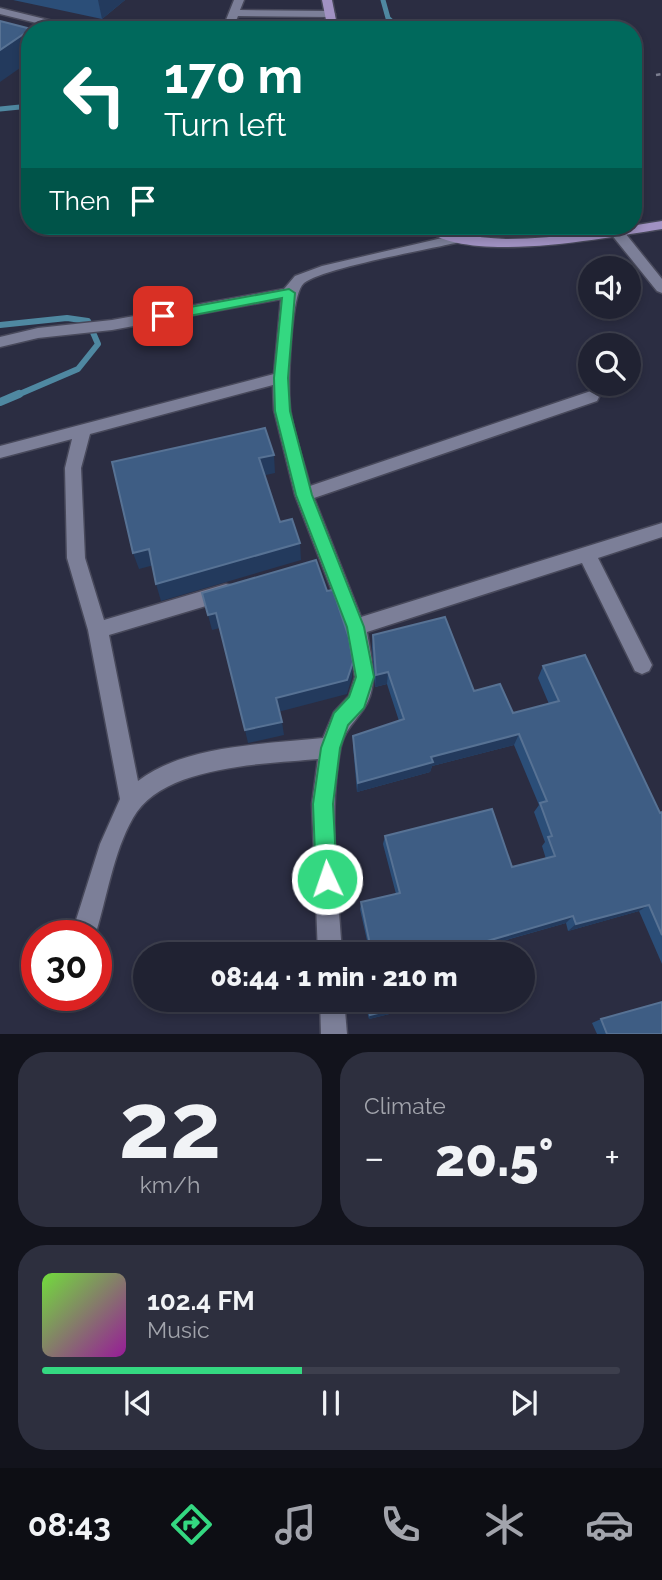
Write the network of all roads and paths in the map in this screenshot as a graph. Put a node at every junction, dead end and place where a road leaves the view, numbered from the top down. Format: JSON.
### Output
{"nodes":[{"id":1,"x":239,"y":0,"type":"edge"},
{"id":2,"x":327,"y":0,"type":"edge"},
{"id":3,"x":0,"y":11,"type":"edge"},
{"id":4,"x":234,"y":13,"type":"junction"},
{"id":5,"x":330,"y":15,"type":"junction"},
{"id":6,"x":41,"y":21,"type":"edge"},
{"id":7,"x":231,"y":21,"type":"edge"},
{"id":8,"x":331,"y":21,"type":"edge"},
{"id":9,"x":662,"y":74,"type":"edge"},
{"id":10,"x":656,"y":75,"type":"dead end"},
{"id":11,"x":662,"y":225,"type":"edge"},
{"id":12,"x":642,"y":228,"type":"edge"},
{"id":13,"x":447,"y":235,"type":"edge"},
{"id":14,"x":576,"y":235,"type":"edge"},
{"id":15,"x":619,"y":235,"type":"edge"},
{"id":16,"x":455,"y":239,"type":"junction"},
{"id":17,"x":662,"y":288,"type":"edge"},
{"id":18,"x":289,"y":293,"type":"junction"},
{"id":19,"x":0,"y":342,"type":"edge"},
{"id":20,"x":281,"y":378,"type":"junction"},
{"id":21,"x":591,"y":397,"type":"dead end"},
{"id":22,"x":83,"y":428,"type":"junction"},
{"id":23,"x":0,"y":452,"type":"edge"},
{"id":24,"x":304,"y":495,"type":"junction"},
{"id":25,"x":662,"y":530,"type":"edge"},
{"id":26,"x":586,"y":553,"type":"junction"},
{"id":27,"x":240,"y":588,"type":"edge"},
{"id":28,"x":356,"y":627,"type":"junction"},
{"id":29,"x":98,"y":629,"type":"junction"},
{"id":30,"x":642,"y":665,"type":"dead end"},
{"id":31,"x":330,"y":748,"type":"junction"},
{"id":32,"x":131,"y":801,"type":"junction"},
{"id":33,"x":88,"y":920,"type":"edge"},
{"id":34,"x":329,"y":942,"type":"edge"},
{"id":35,"x":333,"y":1012,"type":"edge"},
{"id":36,"x":334,"y":1034,"type":"edge"}],
"edges":[{"from":1,"to":4,"type":"street"},
{"from":2,"to":5,"type":"main road"},
{"from":3,"to":6,"type":"street"},
{"from":4,"to":5,"type":"street"},
{"from":4,"to":7,"type":"street"},
{"from":5,"to":8,"type":"main road"},
{"from":9,"to":10,"type":"path"},
{"from":11,"to":12,"type":"main road"},
{"from":13,"to":16,"type":"main road"},
{"from":14,"to":16,"type":"main road"},
{"from":15,"to":17,"type":"street"},
{"from":16,"to":18,"type":"street"},
{"from":18,"to":19,"type":"street"},
{"from":18,"to":20,"type":"street"},
{"from":20,"to":22,"type":"street"},
{"from":20,"to":24,"type":"street"},
{"from":21,"to":24,"type":"street"},
{"from":22,"to":23,"type":"street"},
{"from":22,"to":29,"type":"street"},
{"from":24,"to":28,"type":"street"},
{"from":25,"to":26,"type":"street"},
{"from":26,"to":28,"type":"street"},
{"from":26,"to":30,"type":"street"},
{"from":27,"to":29,"type":"street"},
{"from":28,"to":31,"type":"street"},
{"from":29,"to":32,"type":"street"},
{"from":31,"to":32,"type":"street"},
{"from":31,"to":34,"type":"street"},
{"from":32,"to":33,"type":"street"},
{"from":35,"to":36,"type":"street"}]}
